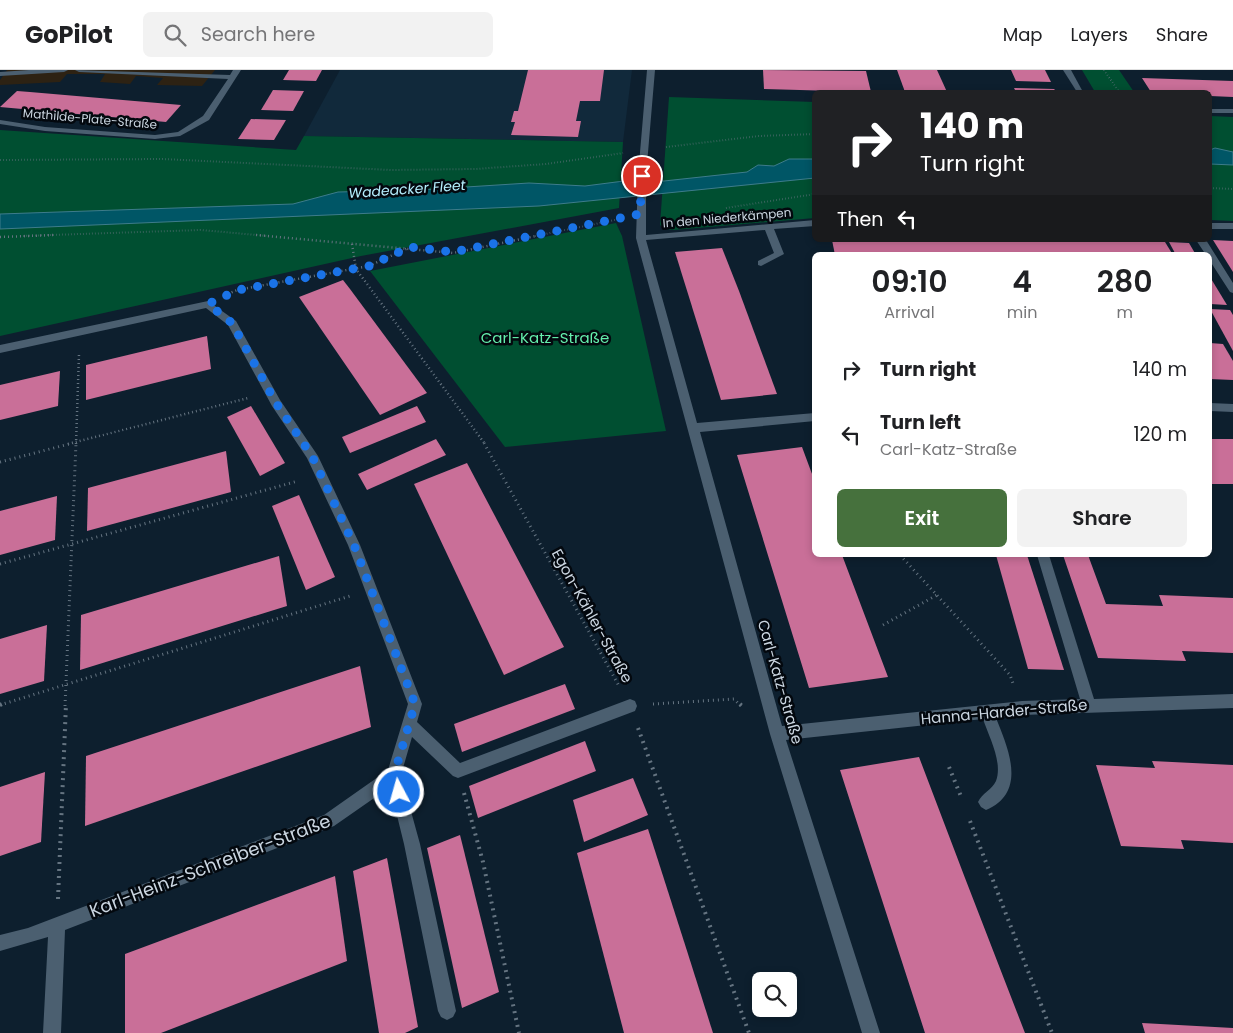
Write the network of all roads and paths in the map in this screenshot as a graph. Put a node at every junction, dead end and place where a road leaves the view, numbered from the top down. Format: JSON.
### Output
{"nodes":[{"id":1,"x":64,"y":70,"type":"edge"},
{"id":2,"x":79,"y":70,"type":"edge"},
{"id":3,"x":651,"y":70,"type":"edge"},
{"id":4,"x":1067,"y":70,"type":"edge"},
{"id":5,"x":1104,"y":70,"type":"edge"},
{"id":6,"x":234,"y":73,"type":"edge"},
{"id":7,"x":0,"y":74,"type":"edge"},
{"id":8,"x":1079,"y":90,"type":"edge"},
{"id":9,"x":1118,"y":90,"type":"edge"},
{"id":10,"x":1212,"y":111,"type":"edge"},
{"id":11,"x":1233,"y":112,"type":"edge"},
{"id":12,"x":0,"y":122,"type":"edge"},
{"id":13,"x":812,"y":134,"type":"edge"},
{"id":14,"x":644,"y":150,"type":"junction"},
{"id":15,"x":0,"y":160,"type":"edge"},
{"id":16,"x":1212,"y":188,"type":"edge"},
{"id":17,"x":1233,"y":189,"type":"edge"},
{"id":18,"x":640,"y":214,"type":"junction"},
{"id":19,"x":812,"y":223,"type":"edge"},
{"id":20,"x":768,"y":226,"type":"junction"},
{"id":21,"x":1212,"y":226,"type":"edge"},
{"id":22,"x":1233,"y":226,"type":"edge"},
{"id":23,"x":0,"y":237,"type":"edge"},
{"id":24,"x":641,"y":238,"type":"junction"},
{"id":25,"x":352,"y":244,"type":"junction"},
{"id":26,"x":410,"y":247,"type":"junction"},
{"id":27,"x":1212,"y":258,"type":"edge"},
{"id":28,"x":761,"y":263,"type":"dead end"},
{"id":29,"x":356,"y":269,"type":"junction"},
{"id":30,"x":1233,"y":290,"type":"edge"},
{"id":31,"x":208,"y":304,"type":"junction"},
{"id":32,"x":80,"y":331,"type":"junction"},
{"id":33,"x":0,"y":349,"type":"edge"},
{"id":34,"x":270,"y":392,"type":"junction"},
{"id":35,"x":1212,"y":407,"type":"edge"},
{"id":36,"x":1233,"y":408,"type":"edge"},
{"id":37,"x":812,"y":417,"type":"edge"},
{"id":38,"x":693,"y":428,"type":"junction"},
{"id":39,"x":76,"y":442,"type":"junction"},
{"id":40,"x":0,"y":462,"type":"edge"},
{"id":41,"x":320,"y":474,"type":"junction"},
{"id":42,"x":72,"y":544,"type":"junction"},
{"id":43,"x":902,"y":557,"type":"edge"},
{"id":44,"x":1044,"y":557,"type":"edge"},
{"id":45,"x":0,"y":564,"type":"edge"},
{"id":46,"x":371,"y":590,"type":"junction"},
{"id":47,"x":937,"y":595,"type":"junction"},
{"id":48,"x":883,"y":625,"type":"dead end"},
{"id":49,"x":66,"y":684,"type":"junction"},
{"id":50,"x":1233,"y":701,"type":"edge"},
{"id":51,"x":0,"y":705,"type":"edge"},
{"id":52,"x":1089,"y":705,"type":"junction"},
{"id":53,"x":630,"y":706,"type":"junction"},
{"id":54,"x":1022,"y":708,"type":"junction"},
{"id":55,"x":987,"y":712,"type":"junction"},
{"id":56,"x":409,"y":724,"type":"junction"},
{"id":57,"x":777,"y":734,"type":"junction"},
{"id":58,"x":949,"y":767,"type":"dead end"},
{"id":59,"x":458,"y":771,"type":"junction"},
{"id":60,"x":394,"y":775,"type":"junction"},
{"id":61,"x":986,"y":802,"type":"dead end"},
{"id":62,"x":963,"y":804,"type":"dead end"},
{"id":63,"x":967,"y":813,"type":"dead end"},
{"id":64,"x":57,"y":925,"type":"junction"},
{"id":65,"x":0,"y":943,"type":"edge"},
{"id":66,"x":447,"y":1011,"type":"dead end"},
{"id":67,"x":52,"y":1033,"type":"edge"},
{"id":68,"x":519,"y":1033,"type":"edge"},
{"id":69,"x":749,"y":1033,"type":"edge"},
{"id":70,"x":871,"y":1033,"type":"edge"},
{"id":71,"x":1052,"y":1033,"type":"edge"}],
"edges":[{"from":1,"to":7,"type":"street"},
{"from":2,"to":6,"type":"street"},
{"from":3,"to":14,"type":"street","name":"Carl-Katz-Straße"},
{"from":4,"to":8,"type":"street"},
{"from":5,"to":9,"type":"path"},
{"from":6,"to":12,"type":"street","name":"Mathilde-Plate-Straße"},
{"from":10,"to":11,"type":"street"},
{"from":13,"to":14,"type":"path"},
{"from":14,"to":15,"type":"path"},
{"from":14,"to":18,"type":"street","name":"Carl-Katz-Straße"},
{"from":16,"to":17,"type":"path"},
{"from":18,"to":24,"type":"street","name":"Carl-Katz-Straße"},
{"from":18,"to":26,"type":"path"},
{"from":19,"to":20,"type":"street","name":"In den Niederkämpen"},
{"from":20,"to":24,"type":"street","name":"In den Niederkämpen"},
{"from":20,"to":28,"type":"street"},
{"from":21,"to":22,"type":"street"},
{"from":23,"to":25,"type":"path"},
{"from":24,"to":38,"type":"street","name":"Carl-Katz-Straße"},
{"from":25,"to":26,"type":"path"},
{"from":25,"to":29,"type":"path","name":"Egon-Kähler-Straße"},
{"from":26,"to":29,"type":"path"},
{"from":27,"to":30,"type":"street"},
{"from":29,"to":31,"type":"path"},
{"from":29,"to":53,"type":"path","name":"Egon-Kähler-Straße"},
{"from":31,"to":32,"type":"street"},
{"from":31,"to":34,"type":"street"},
{"from":32,"to":33,"type":"street"},
{"from":32,"to":39,"type":"path"},
{"from":34,"to":39,"type":"path"},
{"from":34,"to":41,"type":"street"},
{"from":35,"to":36,"type":"street"},
{"from":37,"to":38,"type":"street"},
{"from":38,"to":57,"type":"street","name":"Carl-Katz-Straße"},
{"from":39,"to":40,"type":"path"},
{"from":39,"to":42,"type":"path"},
{"from":41,"to":42,"type":"path"},
{"from":41,"to":46,"type":"street"},
{"from":42,"to":45,"type":"path"},
{"from":42,"to":49,"type":"path"},
{"from":43,"to":47,"type":"path"},
{"from":44,"to":52,"type":"street"},
{"from":46,"to":49,"type":"path"},
{"from":46,"to":56,"type":"street"},
{"from":47,"to":48,"type":"path"},
{"from":47,"to":54,"type":"path"},
{"from":49,"to":51,"type":"path"},
{"from":49,"to":64,"type":"path"},
{"from":50,"to":52,"type":"street","name":"Hanna-Harder-Straße"},
{"from":52,"to":54,"type":"street","name":"Hanna-Harder-Straße"},
{"from":53,"to":57,"type":"path"},
{"from":53,"to":59,"type":"street"},
{"from":53,"to":69,"type":"path","name":"Egon-Kähler-Straße"},
{"from":54,"to":55,"type":"street","name":"Hanna-Harder-Straße"},
{"from":55,"to":57,"type":"street","name":"Hanna-Harder-Straße"},
{"from":55,"to":61,"type":"street"},
{"from":56,"to":59,"type":"street"},
{"from":56,"to":60,"type":"street"},
{"from":57,"to":70,"type":"street","name":"Carl-Katz-Straße"},
{"from":58,"to":62,"type":"path"},
{"from":59,"to":68,"type":"path"},
{"from":60,"to":64,"type":"street","name":"Karl-Heinz-Schreiber-Straße"},
{"from":60,"to":66,"type":"street"},
{"from":63,"to":71,"type":"path"},
{"from":64,"to":65,"type":"street","name":"Karl-Heinz-Schreiber-Straße"},
{"from":64,"to":67,"type":"street"}]}
